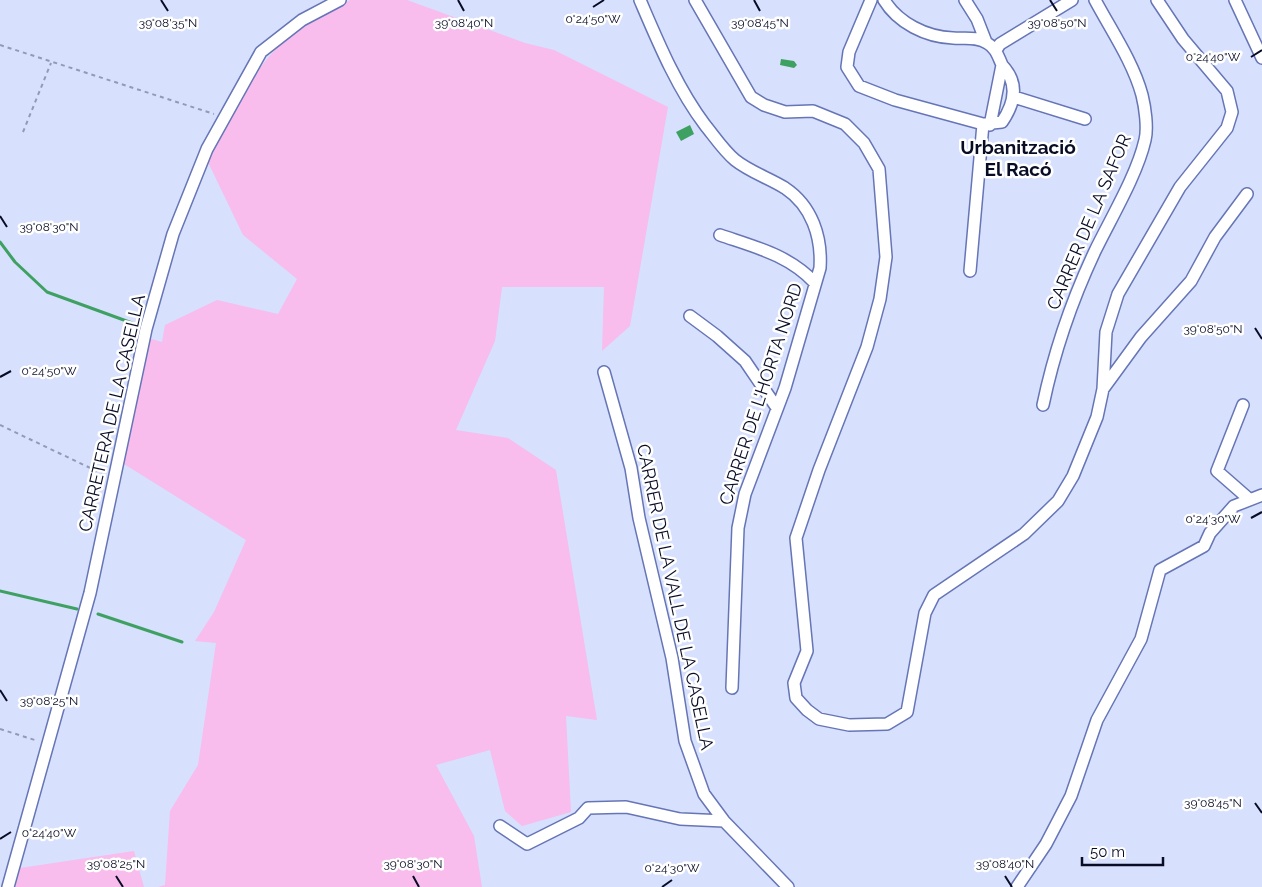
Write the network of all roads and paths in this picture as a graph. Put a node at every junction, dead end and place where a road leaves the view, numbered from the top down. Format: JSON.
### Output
{"nodes":[{"id":1,"x":340,"y":0,"type":"edge"},
{"id":2,"x":640,"y":0,"type":"edge"},
{"id":3,"x":695,"y":0,"type":"edge"},
{"id":4,"x":871,"y":0,"type":"edge"},
{"id":5,"x":884,"y":0,"type":"edge"},
{"id":6,"x":965,"y":0,"type":"edge"},
{"id":7,"x":1094,"y":0,"type":"edge"},
{"id":8,"x":1157,"y":0,"type":"edge"},
{"id":9,"x":1235,"y":0,"type":"edge"},
{"id":10,"x":1065,"y":2,"type":"edge"},
{"id":11,"x":986,"y":42,"type":"junction"},
{"id":12,"x":0,"y":45,"type":"edge"},
{"id":13,"x":996,"y":50,"type":"junction"},
{"id":14,"x":1262,"y":58,"type":"edge"},
{"id":15,"x":51,"y":62,"type":"junction"},
{"id":16,"x":1002,"y":65,"type":"junction"},
{"id":17,"x":1014,"y":97,"type":"junction"},
{"id":18,"x":224,"y":117,"type":"junction"},
{"id":19,"x":1085,"y":119,"type":"dead end"},
{"id":20,"x":986,"y":124,"type":"junction"},
{"id":21,"x":23,"y":132,"type":"dead end"},
{"id":22,"x":1247,"y":194,"type":"dead end"},
{"id":23,"x":720,"y":235,"type":"dead end"},
{"id":24,"x":970,"y":271,"type":"dead end"},
{"id":25,"x":815,"y":283,"type":"junction"},
{"id":26,"x":690,"y":316,"type":"dead end"},
{"id":27,"x":604,"y":372,"type":"dead end"},
{"id":28,"x":1103,"y":389,"type":"junction"},
{"id":29,"x":1043,"y":405,"type":"dead end"},
{"id":30,"x":1243,"y":405,"type":"dead end"},
{"id":31,"x":777,"y":408,"type":"junction"},
{"id":32,"x":0,"y":425,"type":"edge"},
{"id":33,"x":114,"y":479,"type":"junction"},
{"id":34,"x":1262,"y":495,"type":"edge"},
{"id":35,"x":1250,"y":499,"type":"junction"},
{"id":36,"x":732,"y":688,"type":"dead end"},
{"id":37,"x":0,"y":729,"type":"edge"},
{"id":38,"x":49,"y":744,"type":"junction"},
{"id":39,"x":724,"y":821,"type":"junction"},
{"id":40,"x":500,"y":826,"type":"dead end"},
{"id":41,"x":8,"y":887,"type":"edge"},
{"id":42,"x":788,"y":887,"type":"edge"},
{"id":43,"x":1017,"y":887,"type":"edge"}],
"edges":[{"from":1,"to":18,"type":"street","name":"CARRETERA DE LA CASELLA"},
{"from":2,"to":25,"type":"street","name":"CARRER DE L'HORTA NORD"},
{"from":3,"to":28,"type":"street"},
{"from":4,"to":20,"type":"street"},
{"from":5,"to":11,"type":"street"},
{"from":6,"to":11,"type":"street"},
{"from":7,"to":29,"type":"street","name":"CARRER DE LA SAFOR"},
{"from":8,"to":28,"type":"street"},
{"from":9,"to":14,"type":"street"},
{"from":10,"to":13,"type":"street"},
{"from":11,"to":13,"type":"street"},
{"from":12,"to":15,"type":"path"},
{"from":13,"to":16,"type":"street"},
{"from":15,"to":18,"type":"path"},
{"from":15,"to":21,"type":"path"},
{"from":16,"to":17,"type":"street"},
{"from":16,"to":20,"type":"street"},
{"from":17,"to":19,"type":"street"},
{"from":17,"to":20,"type":"street"},
{"from":18,"to":33,"type":"street","name":"CARRETERA DE LA CASELLA"},
{"from":20,"to":24,"type":"street"},
{"from":22,"to":28,"type":"street"},
{"from":23,"to":25,"type":"street"},
{"from":25,"to":31,"type":"street","name":"CARRER DE L'HORTA NORD"},
{"from":26,"to":31,"type":"street"},
{"from":27,"to":39,"type":"street","name":"CARRER DE LA VALL DE LA CASELLA"},
{"from":30,"to":35,"type":"street"},
{"from":31,"to":36,"type":"street","name":"CARRER DE L'HORTA NORD"},
{"from":32,"to":33,"type":"path"},
{"from":33,"to":38,"type":"street","name":"CARRETERA DE LA CASELLA"},
{"from":34,"to":35,"type":"street"},
{"from":35,"to":43,"type":"street"},
{"from":37,"to":38,"type":"path"},
{"from":38,"to":41,"type":"street","name":"CARRETERA DE LA CASELLA"},
{"from":39,"to":40,"type":"street"},
{"from":39,"to":42,"type":"street","name":"CARRER DE LA VALL DE LA CASELLA"}]}
